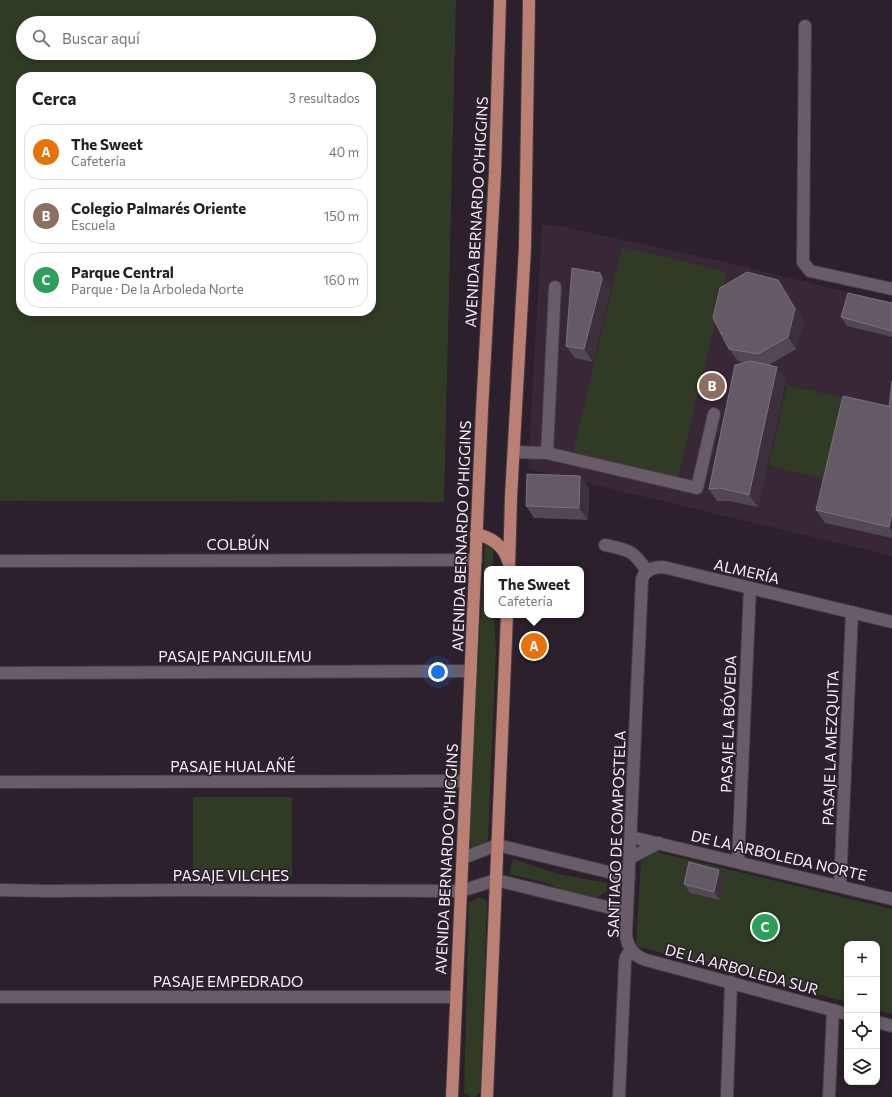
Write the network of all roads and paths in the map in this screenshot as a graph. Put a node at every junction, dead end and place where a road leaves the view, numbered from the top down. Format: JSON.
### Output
{"nodes":[{"id":1,"x":500,"y":0,"type":"edge"},
{"id":2,"x":529,"y":0,"type":"edge"},
{"id":3,"x":805,"y":26,"type":"dead end"},
{"id":4,"x":554,"y":286,"type":"dead end"},
{"id":5,"x":892,"y":289,"type":"edge"},
{"id":6,"x":714,"y":414,"type":"dead end"},
{"id":7,"x":514,"y":452,"type":"junction"},
{"id":8,"x":547,"y":453,"type":"junction"},
{"id":9,"x":476,"y":534,"type":"junction"},
{"id":10,"x":605,"y":545,"type":"dead end"},
{"id":11,"x":476,"y":560,"type":"junction"},
{"id":12,"x":0,"y":561,"type":"edge"},
{"id":13,"x":509,"y":566,"type":"edge"},
{"id":14,"x":509,"y":566,"type":"edge"},
{"id":15,"x":647,"y":572,"type":"junction"},
{"id":16,"x":750,"y":588,"type":"junction"},
{"id":17,"x":852,"y":612,"type":"junction"},
{"id":18,"x":507,"y":618,"type":"edge"},
{"id":19,"x":892,"y":622,"type":"edge"},
{"id":20,"x":471,"y":671,"type":"junction"},
{"id":21,"x":0,"y":673,"type":"edge"},
{"id":22,"x":466,"y":781,"type":"junction"},
{"id":23,"x":0,"y":782,"type":"edge"},
{"id":24,"x":631,"y":837,"type":"junction"},
{"id":25,"x":658,"y":843,"type":"junction"},
{"id":26,"x":497,"y":845,"type":"junction"},
{"id":27,"x":462,"y":858,"type":"junction"},
{"id":28,"x":630,"y":858,"type":"junction"},
{"id":29,"x":738,"y":862,"type":"junction"},
{"id":30,"x":629,"y":877,"type":"junction"},
{"id":31,"x":496,"y":880,"type":"junction"},
{"id":32,"x":840,"y":886,"type":"junction"},
{"id":33,"x":0,"y":890,"type":"edge"},
{"id":34,"x":461,"y":891,"type":"junction"},
{"id":35,"x":892,"y":898,"type":"edge"},
{"id":36,"x":628,"y":912,"type":"junction"},
{"id":37,"x":631,"y":950,"type":"junction"},
{"id":38,"x":731,"y":982,"type":"junction"},
{"id":39,"x":0,"y":997,"type":"edge"},
{"id":40,"x":456,"y":997,"type":"junction"},
{"id":41,"x":833,"y":1010,"type":"junction"},
{"id":42,"x":844,"y":1013,"type":"edge"},
{"id":43,"x":880,"y":1023,"type":"edge"},
{"id":44,"x":892,"y":1026,"type":"edge"},
{"id":45,"x":452,"y":1097,"type":"edge"},
{"id":46,"x":487,"y":1097,"type":"edge"},
{"id":47,"x":619,"y":1097,"type":"edge"},
{"id":48,"x":727,"y":1097,"type":"edge"},
{"id":49,"x":829,"y":1097,"type":"edge"}],
"edges":[{"from":1,"to":9,"type":"main road","name":"AVENIDA BERNARDO O'HIGGINS"},
{"from":2,"to":7,"type":"main road"},
{"from":3,"to":5,"type":"street"},
{"from":4,"to":8,"type":"street"},
{"from":6,"to":8,"type":"street"},
{"from":7,"to":8,"type":"street"},
{"from":7,"to":14,"type":"main road"},
{"from":9,"to":11,"type":"main road","name":"AVENIDA BERNARDO O'HIGGINS"},
{"from":9,"to":13,"type":"main road"},
{"from":10,"to":15,"type":"street"},
{"from":11,"to":12,"type":"street","name":"COLBÚN"},
{"from":11,"to":20,"type":"main road","name":"AVENIDA BERNARDO O'HIGGINS"},
{"from":15,"to":16,"type":"street","name":"ALMERÍA"},
{"from":15,"to":24,"type":"street","name":"SANTIAGO DE COMPOSTELA"},
{"from":16,"to":17,"type":"street","name":"ALMERÍA"},
{"from":16,"to":29,"type":"street","name":"PASAJE LA BÓVEDA"},
{"from":17,"to":19,"type":"street","name":"ALMERÍA"},
{"from":17,"to":32,"type":"street","name":"PASAJE LA MEZQUITA"},
{"from":18,"to":26,"type":"main road"},
{"from":20,"to":21,"type":"street","name":"PASAJE PANGUILEMU"},
{"from":20,"to":22,"type":"main road","name":"AVENIDA BERNARDO O'HIGGINS"},
{"from":22,"to":23,"type":"street","name":"PASAJE HUALAÑÉ"},
{"from":22,"to":27,"type":"main road","name":"AVENIDA BERNARDO O'HIGGINS"},
{"from":24,"to":25,"type":"street","name":"DE LA ARBOLEDA NORTE"},
{"from":24,"to":28,"type":"street","name":"SANTIAGO DE COMPOSTELA"},
{"from":25,"to":28,"type":"street"},
{"from":25,"to":29,"type":"street","name":"DE LA ARBOLEDA NORTE"},
{"from":26,"to":27,"type":"street"},
{"from":26,"to":30,"type":"street"},
{"from":26,"to":31,"type":"main road"},
{"from":27,"to":34,"type":"main road","name":"AVENIDA BERNARDO O'HIGGINS"},
{"from":28,"to":30,"type":"street","name":"SANTIAGO DE COMPOSTELA"},
{"from":29,"to":32,"type":"street","name":"DE LA ARBOLEDA NORTE"},
{"from":30,"to":36,"type":"street","name":"SANTIAGO DE COMPOSTELA"},
{"from":31,"to":34,"type":"street"},
{"from":31,"to":36,"type":"street"},
{"from":31,"to":46,"type":"main road"},
{"from":32,"to":35,"type":"street","name":"DE LA ARBOLEDA NORTE"},
{"from":33,"to":34,"type":"street","name":"PASAJE VILCHES"},
{"from":34,"to":40,"type":"main road","name":"AVENIDA BERNARDO O'HIGGINS"},
{"from":36,"to":37,"type":"street","name":"SANTIAGO DE COMPOSTELA"},
{"from":37,"to":38,"type":"street","name":"DE LA ARBOLEDA SUR"},
{"from":37,"to":47,"type":"street","name":"SANTIAGO DE COMPOSTELA"},
{"from":38,"to":41,"type":"street","name":"DE LA ARBOLEDA SUR"},
{"from":38,"to":48,"type":"street"},
{"from":39,"to":40,"type":"street","name":"PASAJE EMPEDRADO"},
{"from":40,"to":45,"type":"main road","name":"AVENIDA BERNARDO O'HIGGINS"},
{"from":41,"to":42,"type":"street","name":"DE LA ARBOLEDA SUR"},
{"from":41,"to":49,"type":"street"},
{"from":43,"to":44,"type":"street"}]}
